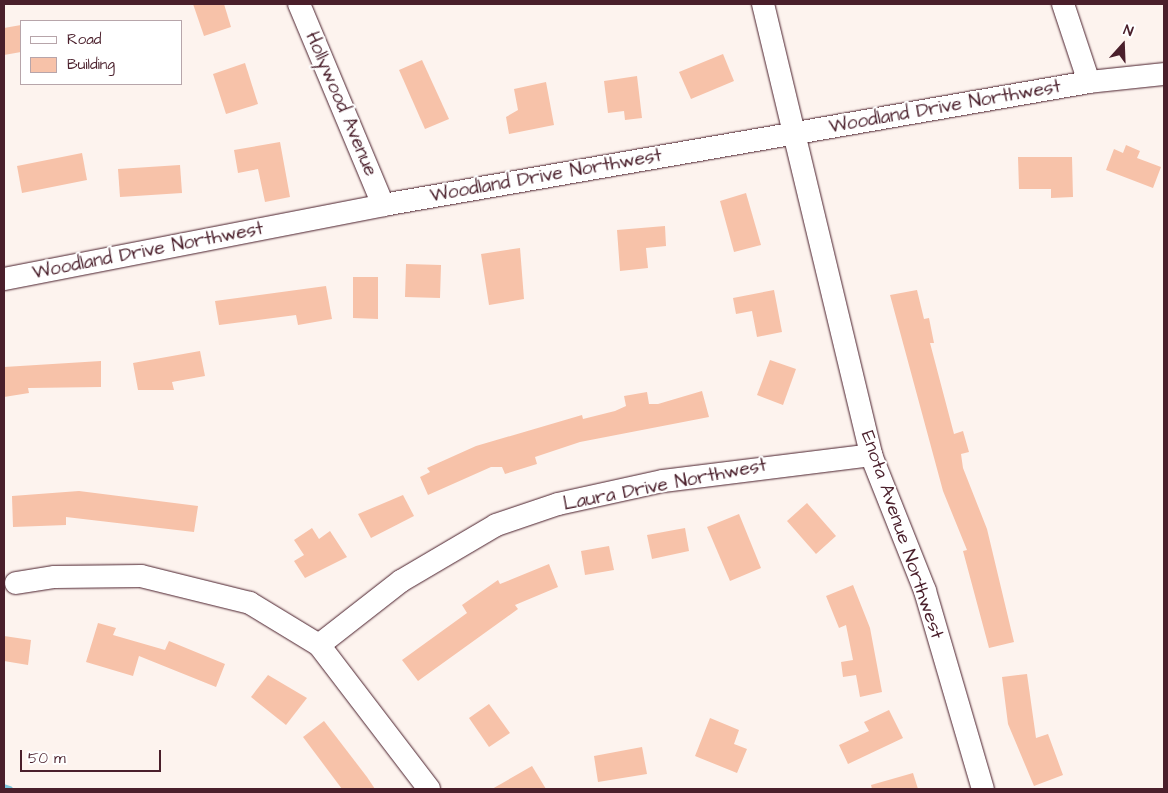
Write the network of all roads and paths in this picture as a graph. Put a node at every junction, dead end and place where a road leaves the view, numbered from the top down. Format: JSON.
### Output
{"nodes":[{"id":1,"x":299,"y":4,"type":"edge"},
{"id":2,"x":763,"y":4,"type":"edge"},
{"id":3,"x":1063,"y":4,"type":"edge"},
{"id":4,"x":1164,"y":74,"type":"edge"},
{"id":5,"x":1089,"y":82,"type":"junction"},
{"id":6,"x":792,"y":134,"type":"junction"},
{"id":7,"x":382,"y":205,"type":"junction"},
{"id":8,"x":4,"y":279,"type":"edge"},
{"id":9,"x":871,"y":455,"type":"junction"},
{"id":10,"x":16,"y":583,"type":"dead end"},
{"id":11,"x":319,"y":645,"type":"junction"},
{"id":12,"x":429,"y":789,"type":"edge"},
{"id":13,"x":983,"y":789,"type":"edge"}],
"edges":[{"from":1,"to":7,"type":"street","name":"Hollywood Avenue"},
{"from":2,"to":6,"type":"street","name":"Enota Avenue Northwest"},
{"from":3,"to":5,"type":"street"},
{"from":4,"to":5,"type":"street","name":"Woodland Drive Northwest"},
{"from":5,"to":6,"type":"street","name":"Woodland Drive Northwest"},
{"from":6,"to":7,"type":"street","name":"Woodland Drive Northwest"},
{"from":6,"to":9,"type":"street","name":"Enota Avenue Northwest"},
{"from":7,"to":8,"type":"street","name":"Woodland Drive Northwest"},
{"from":9,"to":11,"type":"street","name":"Laura Drive Northwest"},
{"from":9,"to":13,"type":"street","name":"Enota Avenue Northwest"},
{"from":10,"to":11,"type":"street"},
{"from":11,"to":12,"type":"street"}]}
